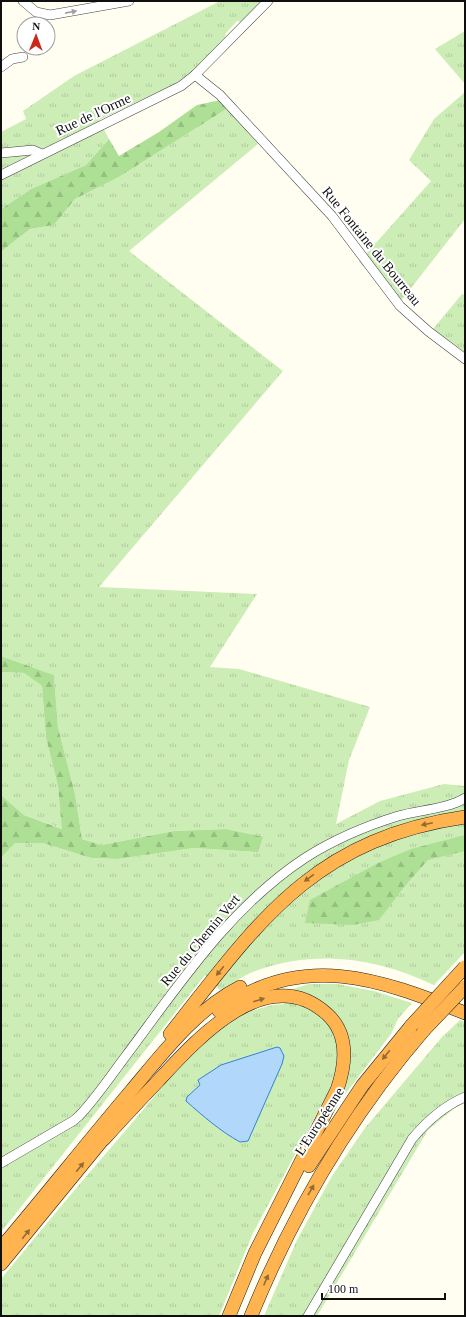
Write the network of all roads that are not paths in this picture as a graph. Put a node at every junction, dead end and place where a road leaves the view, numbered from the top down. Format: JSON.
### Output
{"nodes":[{"id":1,"x":23,"y":1,"type":"edge"},
{"id":2,"x":129,"y":1,"type":"edge"},
{"id":3,"x":268,"y":1,"type":"edge"},
{"id":4,"x":24,"y":57,"type":"dead end"},
{"id":5,"x":1,"y":67,"type":"edge"},
{"id":6,"x":195,"y":75,"type":"junction"},
{"id":7,"x":1,"y":153,"type":"edge"},
{"id":8,"x":42,"y":154,"type":"junction"},
{"id":9,"x":1,"y":175,"type":"edge"},
{"id":10,"x":465,"y":359,"type":"edge"},
{"id":11,"x":465,"y":798,"type":"edge"},
{"id":12,"x":465,"y":817,"type":"edge"},
{"id":13,"x":465,"y":967,"type":"edge"},
{"id":14,"x":465,"y":987,"type":"edge"},
{"id":15,"x":465,"y":1000,"type":"edge"},
{"id":16,"x":465,"y":1003,"type":"edge"},
{"id":17,"x":465,"y":1013,"type":"edge"},
{"id":18,"x":428,"y":1032,"type":"junction"},
{"id":19,"x":465,"y":1097,"type":"edge"},
{"id":20,"x":104,"y":1139,"type":"junction"},
{"id":21,"x":74,"y":1157,"type":"junction"},
{"id":22,"x":1,"y":1163,"type":"edge"},
{"id":23,"x":1,"y":1248,"type":"edge"},
{"id":24,"x":1,"y":1264,"type":"edge"},
{"id":25,"x":228,"y":1316,"type":"edge"},
{"id":26,"x":236,"y":1316,"type":"edge"},
{"id":27,"x":250,"y":1316,"type":"edge"},
{"id":28,"x":308,"y":1316,"type":"edge"}],
"edges":[{"from":1,"to":2,"type":"street","one_way":true},
{"from":3,"to":6,"type":"street","name":"Rue de l'Orme"},
{"from":4,"to":5,"type":"street"},
{"from":6,"to":8,"type":"street","name":"Rue de l'Orme"},
{"from":6,"to":10,"type":"street","name":"Rue Fontaine du Bourreau"},
{"from":7,"to":8,"type":"street"},
{"from":8,"to":9,"type":"street","name":"Rue de l'Orme"},
{"from":11,"to":22,"type":"street","name":"Rue du Chemin Vert"},
{"from":12,"to":21,"type":"highway","one_way":true},
{"from":13,"to":26,"type":"highway","name":"L'Européenne","one_way":true,"bridge":true},
{"from":14,"to":18,"type":"highway","bridge":true},
{"from":15,"to":18,"type":"highway"},
{"from":16,"to":21,"type":"highway"},
{"from":17,"to":20,"type":"highway"},
{"from":27,"to":18,"type":"highway","name":"L'Européenne","one_way":true},
{"from":19,"to":28,"type":"street"},
{"from":24,"to":20,"type":"highway","one_way":true},
{"from":20,"to":25,"type":"highway","one_way":true},
{"from":21,"to":23,"type":"highway"}]}
